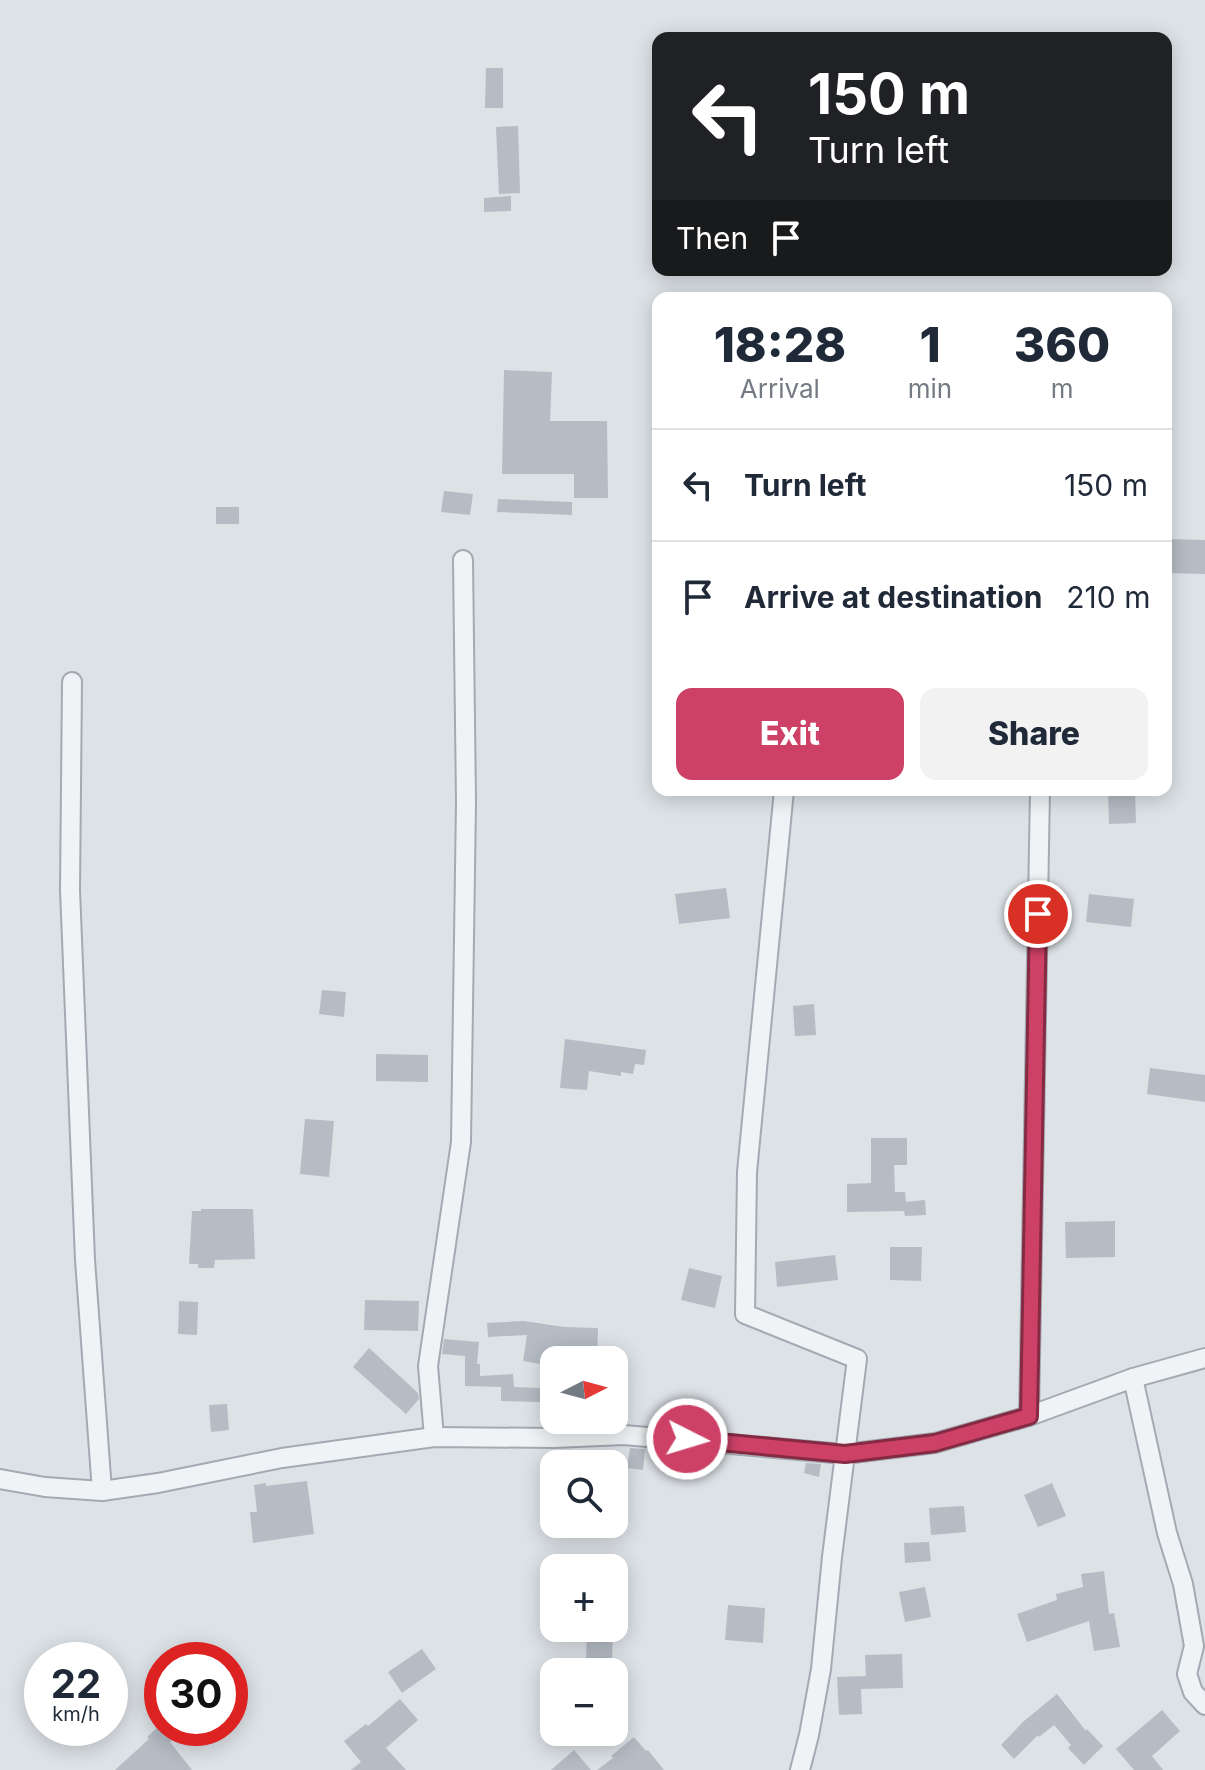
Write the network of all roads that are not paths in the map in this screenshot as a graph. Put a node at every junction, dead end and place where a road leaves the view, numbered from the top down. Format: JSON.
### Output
{"nodes":[{"id":1,"x":463,"y":560,"type":"dead end"},
{"id":2,"x":72,"y":682,"type":"dead end"},
{"id":3,"x":783,"y":796,"type":"edge"},
{"id":4,"x":1040,"y":796,"type":"edge"},
{"id":5,"x":1205,"y":1358,"type":"edge"},
{"id":6,"x":1133,"y":1378,"type":"junction"},
{"id":7,"x":1029,"y":1416,"type":"junction"},
{"id":8,"x":434,"y":1437,"type":"junction"},
{"id":9,"x":845,"y":1454,"type":"junction"},
{"id":10,"x":0,"y":1479,"type":"edge"},
{"id":11,"x":102,"y":1491,"type":"junction"},
{"id":12,"x":1200,"y":1646,"type":"edge"},
{"id":13,"x":1205,"y":1705,"type":"edge"},
{"id":14,"x":800,"y":1770,"type":"edge"}],
"edges":[{"from":1,"to":8,"type":"street"},
{"from":2,"to":11,"type":"street"},
{"from":3,"to":9,"type":"street"},
{"from":4,"to":7,"type":"street"},
{"from":5,"to":6,"type":"street"},
{"from":6,"to":7,"type":"street"},
{"from":6,"to":12,"type":"street"},
{"from":7,"to":9,"type":"street"},
{"from":8,"to":9,"type":"street"},
{"from":8,"to":11,"type":"street"},
{"from":9,"to":14,"type":"street"},
{"from":10,"to":11,"type":"street"},
{"from":12,"to":13,"type":"street"}]}
